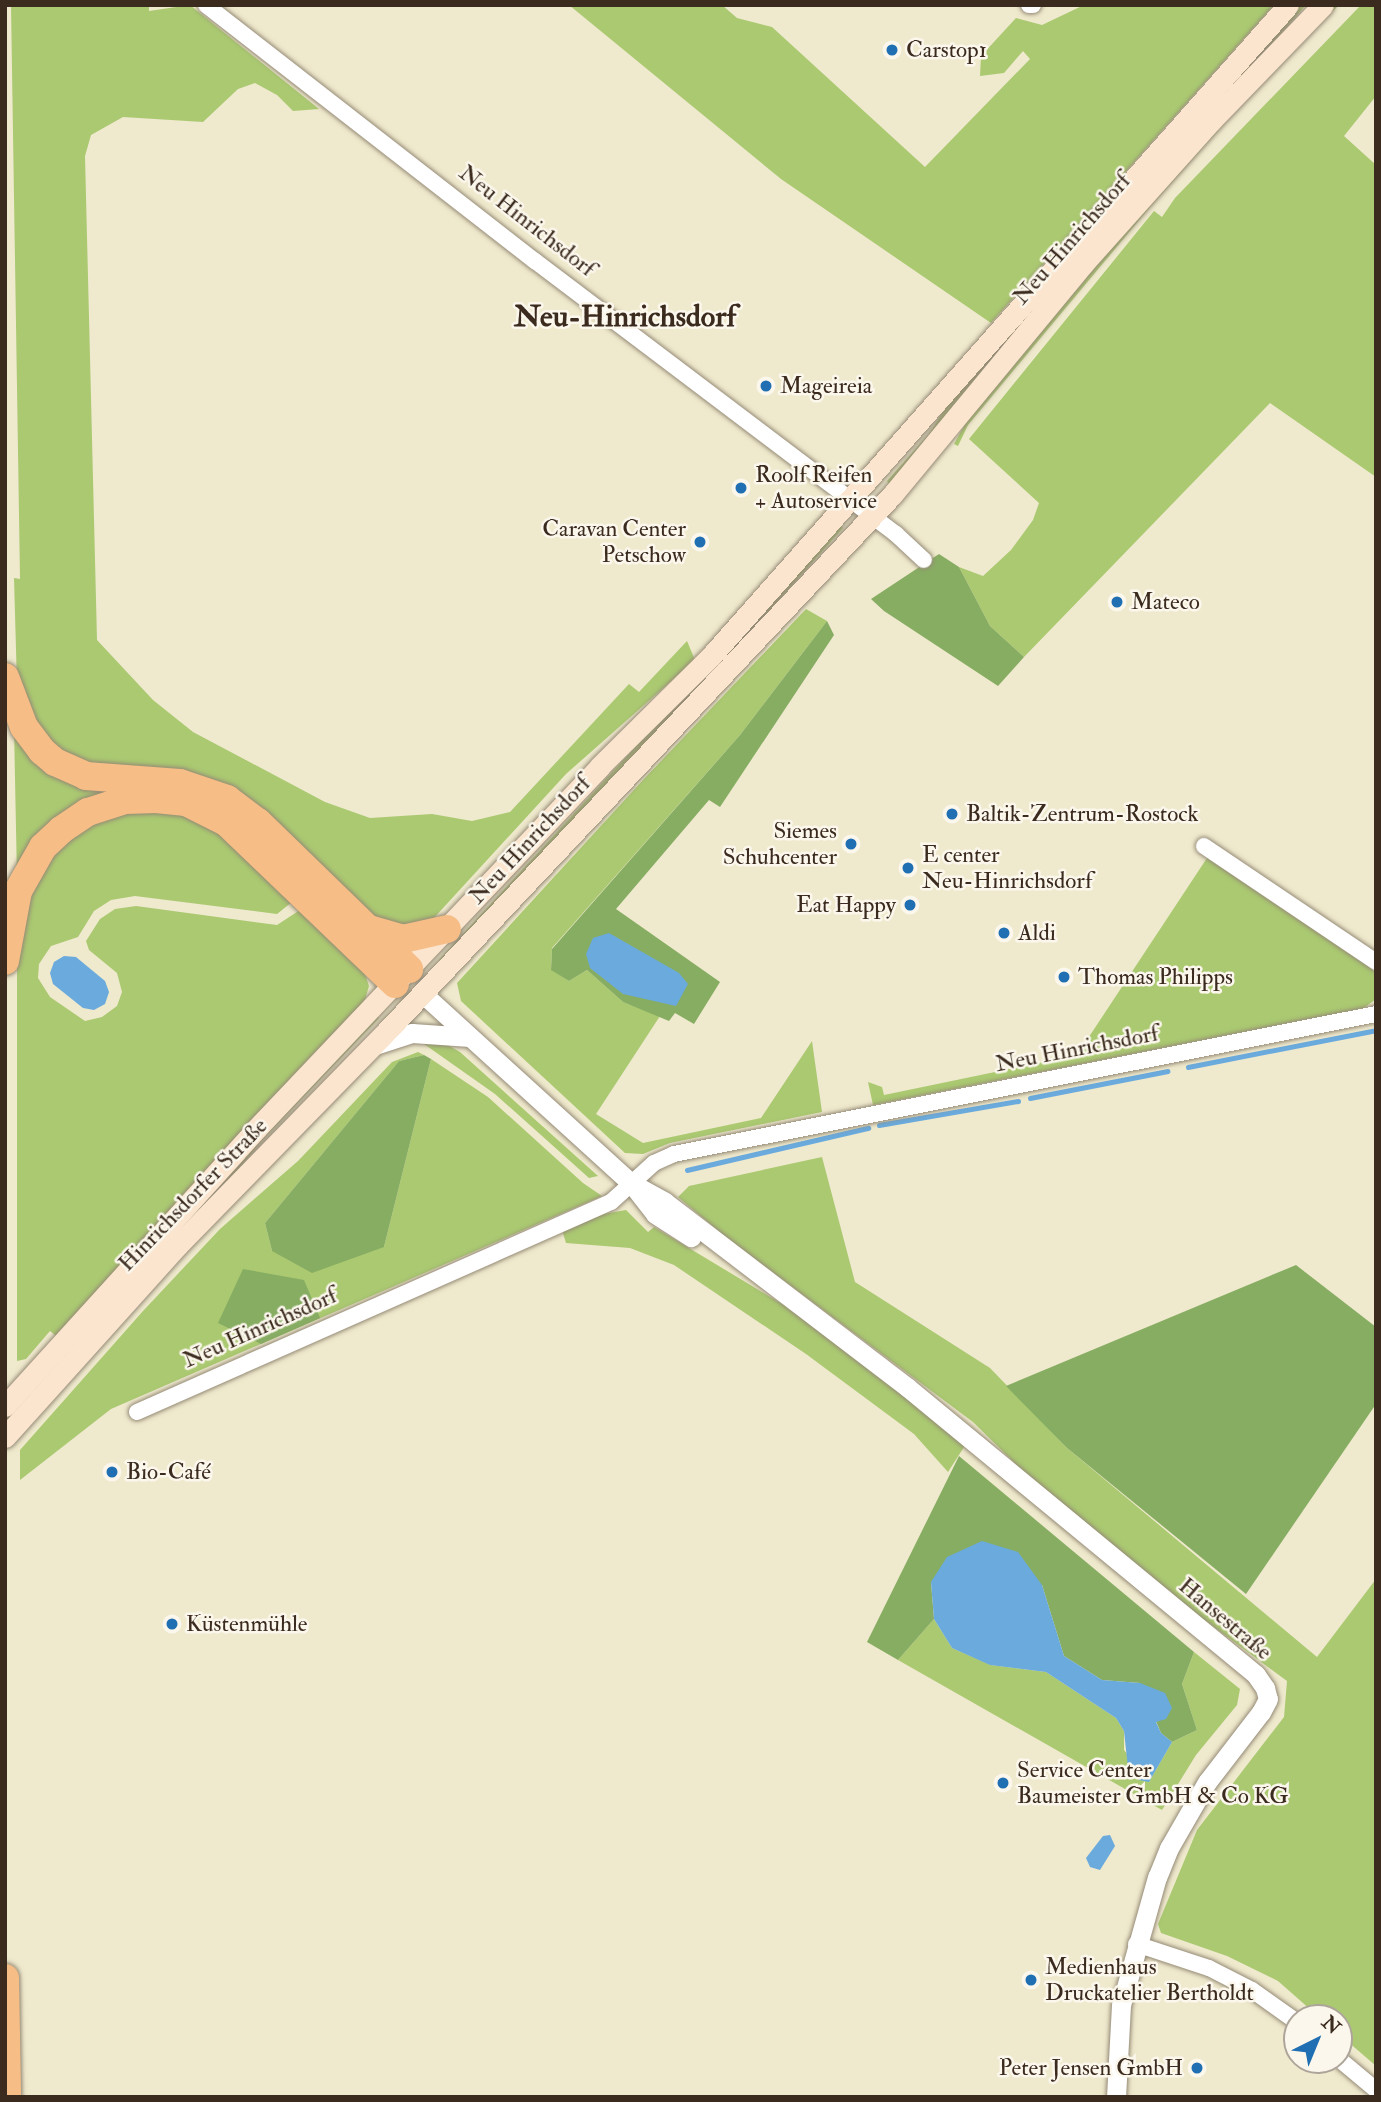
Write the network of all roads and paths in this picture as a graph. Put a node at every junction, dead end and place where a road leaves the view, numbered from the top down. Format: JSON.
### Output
{"nodes":[{"id":1,"x":206,"y":5,"type":"edge"},
{"id":2,"x":1288,"y":5,"type":"edge"},
{"id":3,"x":1323,"y":5,"type":"edge"},
{"id":4,"x":873,"y":477,"type":"junction"},
{"id":5,"x":849,"y":502,"type":"junction"},
{"id":6,"x":872,"y":517,"type":"junction"},
{"id":7,"x":854,"y":535,"type":"junction"},
{"id":8,"x":924,"y":560,"type":"dead end"},
{"id":9,"x":5,"y":677,"type":"edge"},
{"id":10,"x":1204,"y":846,"type":"dead end"},
{"id":11,"x":362,"y":925,"type":"junction"},
{"id":12,"x":447,"y":929,"type":"junction"},
{"id":13,"x":5,"y":961,"type":"edge"},
{"id":14,"x":1376,"y":962,"type":"edge"},
{"id":15,"x":409,"y":982,"type":"junction"},
{"id":16,"x":1376,"y":1014,"type":"edge"},
{"id":17,"x":470,"y":1037,"type":"junction"},
{"id":18,"x":372,"y":1046,"type":"junction"},
{"id":19,"x":631,"y":1183,"type":"junction"},
{"id":20,"x":5,"y":1406,"type":"edge"},
{"id":21,"x":137,"y":1412,"type":"dead end"},
{"id":22,"x":5,"y":1437,"type":"edge"},
{"id":23,"x":1136,"y":1944,"type":"junction"},
{"id":24,"x":5,"y":1978,"type":"edge"},
{"id":25,"x":1283,"y":2012,"type":"edge"},
{"id":26,"x":1353,"y":2071,"type":"edge"},
{"id":27,"x":1376,"y":2090,"type":"edge"},
{"id":28,"x":7,"y":2097,"type":"edge"},
{"id":29,"x":1116,"y":2097,"type":"edge"}],
"edges":[{"from":1,"to":5,"type":"street","name":"Neu Hinrichsdorf"},
{"from":2,"to":4,"type":"main road","name":"Neu Hinrichsdorf"},
{"from":3,"to":6,"type":"main road","name":"Neu Hinrichsdorf"},
{"from":4,"to":5,"type":"main road","name":"Neu Hinrichsdorf"},
{"from":4,"to":6,"type":"main road"},
{"from":5,"to":6,"type":"street","name":"Neu Hinrichsdorf"},
{"from":5,"to":7,"type":"main road"},
{"from":5,"to":12,"type":"main road","name":"Neu Hinrichsdorf"},
{"from":6,"to":7,"type":"main road","name":"Neu Hinrichsdorf"},
{"from":6,"to":8,"type":"street","name":"Neu Hinrichsdorf"},
{"from":7,"to":15,"type":"main road","name":"Neu Hinrichsdorf"},
{"from":9,"to":11,"type":"highway"},
{"from":10,"to":14,"type":"street"},
{"from":11,"to":12,"type":"highway"},
{"from":11,"to":15,"type":"highway"},
{"from":12,"to":15,"type":"main road","name":"Neu Hinrichsdorf"},
{"from":13,"to":15,"type":"highway"},
{"from":15,"to":17,"type":"street"},
{"from":15,"to":18,"type":"main road","name":"Hinrichsdorfer Straße"},
{"from":15,"to":20,"type":"main road","name":"Hinrichsdorfer Straße"},
{"from":16,"to":19,"type":"street","name":"Neu Hinrichsdorf"},
{"from":17,"to":18,"type":"street"},
{"from":17,"to":19,"type":"street"},
{"from":18,"to":22,"type":"main road","name":"Hinrichsdorfer Straße"},
{"from":19,"to":21,"type":"street","name":"Neu Hinrichsdorf"},
{"from":19,"to":23,"type":"street","name":"Hansestraße"},
{"from":23,"to":25,"type":"street"},
{"from":23,"to":29,"type":"street","name":"Hansestraße"},
{"from":24,"to":28,"type":"highway"},
{"from":26,"to":27,"type":"street"}]}
